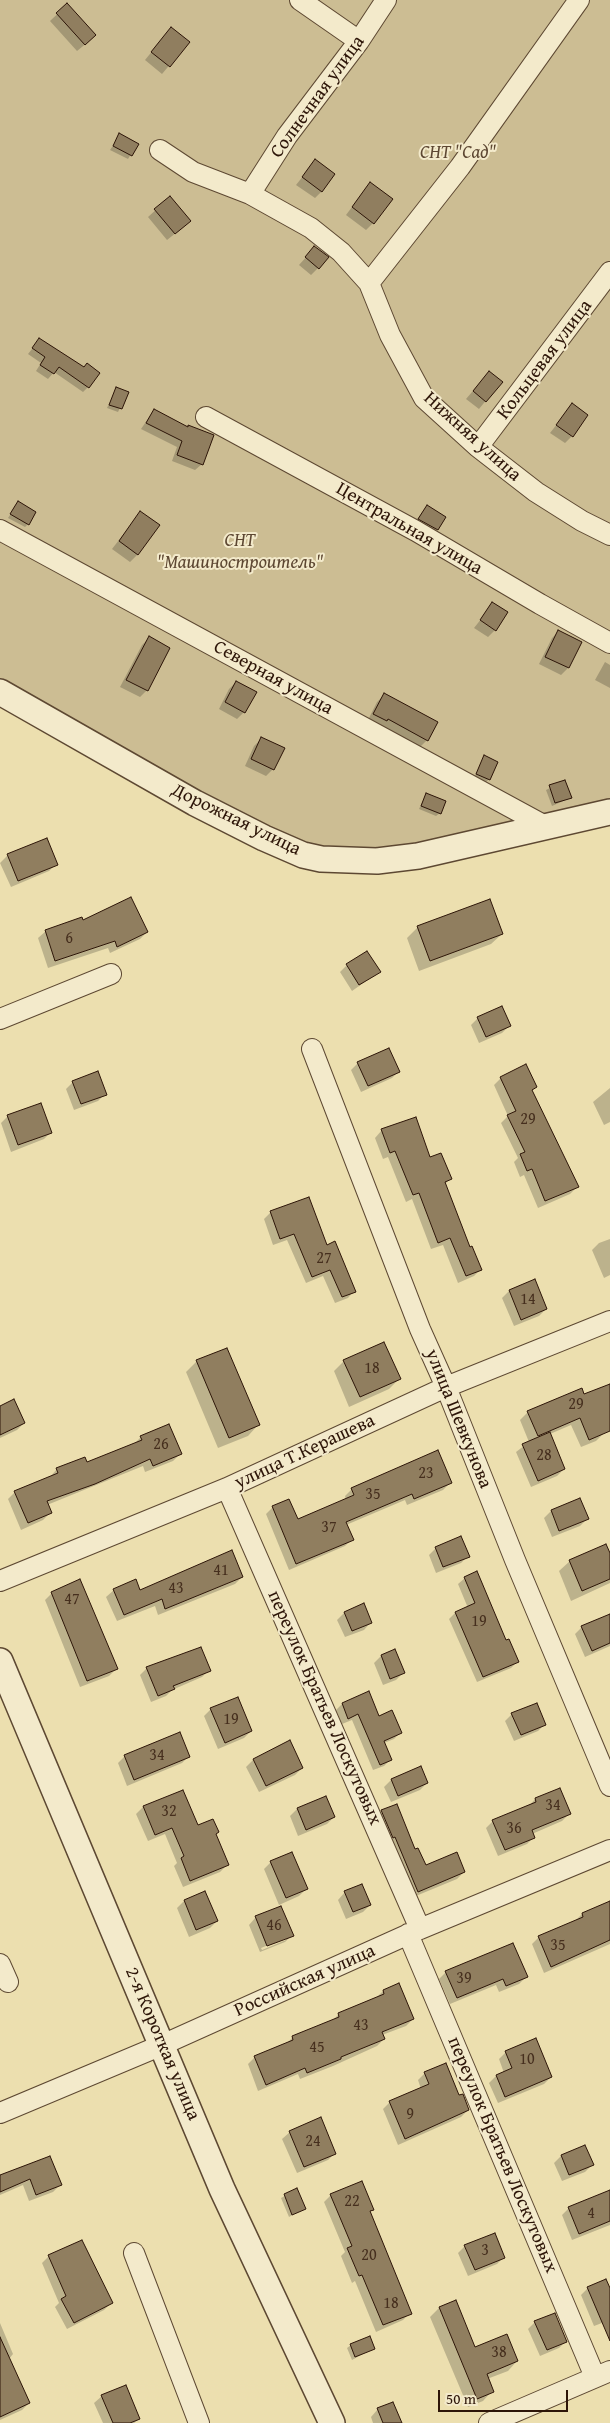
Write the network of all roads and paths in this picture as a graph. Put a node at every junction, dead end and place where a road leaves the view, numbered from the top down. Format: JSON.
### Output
{"nodes":[{"id":1,"x":300,"y":0,"type":"edge"},
{"id":2,"x":386,"y":0,"type":"edge"},
{"id":3,"x":579,"y":0,"type":"edge"},
{"id":4,"x":359,"y":41,"type":"junction"},
{"id":5,"x":160,"y":150,"type":"dead end"},
{"id":6,"x":250,"y":194,"type":"junction"},
{"id":7,"x":610,"y":272,"type":"edge"},
{"id":8,"x":369,"y":283,"type":"junction"},
{"id":9,"x":206,"y":417,"type":"dead end"},
{"id":10,"x":478,"y":447,"type":"junction"},
{"id":11,"x":0,"y":530,"type":"edge"},
{"id":12,"x":610,"y":535,"type":"edge"},
{"id":13,"x":610,"y":643,"type":"edge"},
{"id":14,"x":0,"y":692,"type":"edge"},
{"id":15,"x":610,"y":812,"type":"edge"},
{"id":16,"x":547,"y":827,"type":"junction"},
{"id":17,"x":111,"y":974,"type":"dead end"},
{"id":18,"x":0,"y":1019,"type":"edge"},
{"id":19,"x":312,"y":1049,"type":"dead end"},
{"id":20,"x":610,"y":1321,"type":"edge"},
{"id":21,"x":446,"y":1387,"type":"junction"},
{"id":22,"x":227,"y":1488,"type":"junction"},
{"id":23,"x":0,"y":1581,"type":"edge"},
{"id":24,"x":0,"y":1662,"type":"edge"},
{"id":25,"x":610,"y":1786,"type":"edge"},
{"id":26,"x":610,"y":1850,"type":"edge"},
{"id":27,"x":414,"y":1931,"type":"junction"},
{"id":28,"x":0,"y":1964,"type":"edge"},
{"id":29,"x":8,"y":1982,"type":"dead end"},
{"id":30,"x":162,"y":2045,"type":"junction"},
{"id":31,"x":0,"y":2113,"type":"edge"},
{"id":32,"x":134,"y":2253,"type":"dead end"},
{"id":33,"x":603,"y":2374,"type":"edge"},
{"id":34,"x":199,"y":2423,"type":"edge"},
{"id":35,"x":332,"y":2423,"type":"edge"},
{"id":36,"x":488,"y":2423,"type":"edge"}],
"edges":[{"from":1,"to":4,"type":"street"},
{"from":2,"to":4,"type":"street","name":"Солнечная улица"},
{"from":3,"to":8,"type":"street"},
{"from":4,"to":6,"type":"street","name":"Солнечная улица"},
{"from":5,"to":6,"type":"street","name":"Нижняя улица"},
{"from":6,"to":8,"type":"street","name":"Нижняя улица"},
{"from":7,"to":10,"type":"street","name":"Кольцевая улица"},
{"from":8,"to":10,"type":"street","name":"Нижняя улица"},
{"from":9,"to":13,"type":"street","name":"Центральная улица"},
{"from":10,"to":12,"type":"street","name":"Нижняя улица"},
{"from":11,"to":16,"type":"street","name":"Северная улица"},
{"from":14,"to":16,"type":"street","name":"Дорожная улица"},
{"from":15,"to":16,"type":"street","name":"Дорожная улица"},
{"from":17,"to":18,"type":"street"},
{"from":19,"to":21,"type":"street","name":"улица Шевкунова"},
{"from":20,"to":21,"type":"street","name":"улица Т.Керашева"},
{"from":21,"to":22,"type":"street","name":"улица Т.Керашева"},
{"from":21,"to":25,"type":"street","name":"улица Шевкунова"},
{"from":22,"to":23,"type":"street","name":"улица Т.Керашева"},
{"from":22,"to":27,"type":"street","name":"переулок Братьев Лоскутовых"},
{"from":24,"to":30,"type":"street","name":"2-я Короткая улица"},
{"from":26,"to":27,"type":"street","name":"Российская улица"},
{"from":27,"to":30,"type":"street","name":"Российская улица"},
{"from":27,"to":33,"type":"street","name":"переулок Братьев Лоскутовых"},
{"from":28,"to":29,"type":"street"},
{"from":30,"to":31,"type":"street","name":"Российская улица"},
{"from":30,"to":35,"type":"street","name":"2-я Короткая улица"},
{"from":32,"to":34,"type":"street"},
{"from":33,"to":36,"type":"street"}]}
